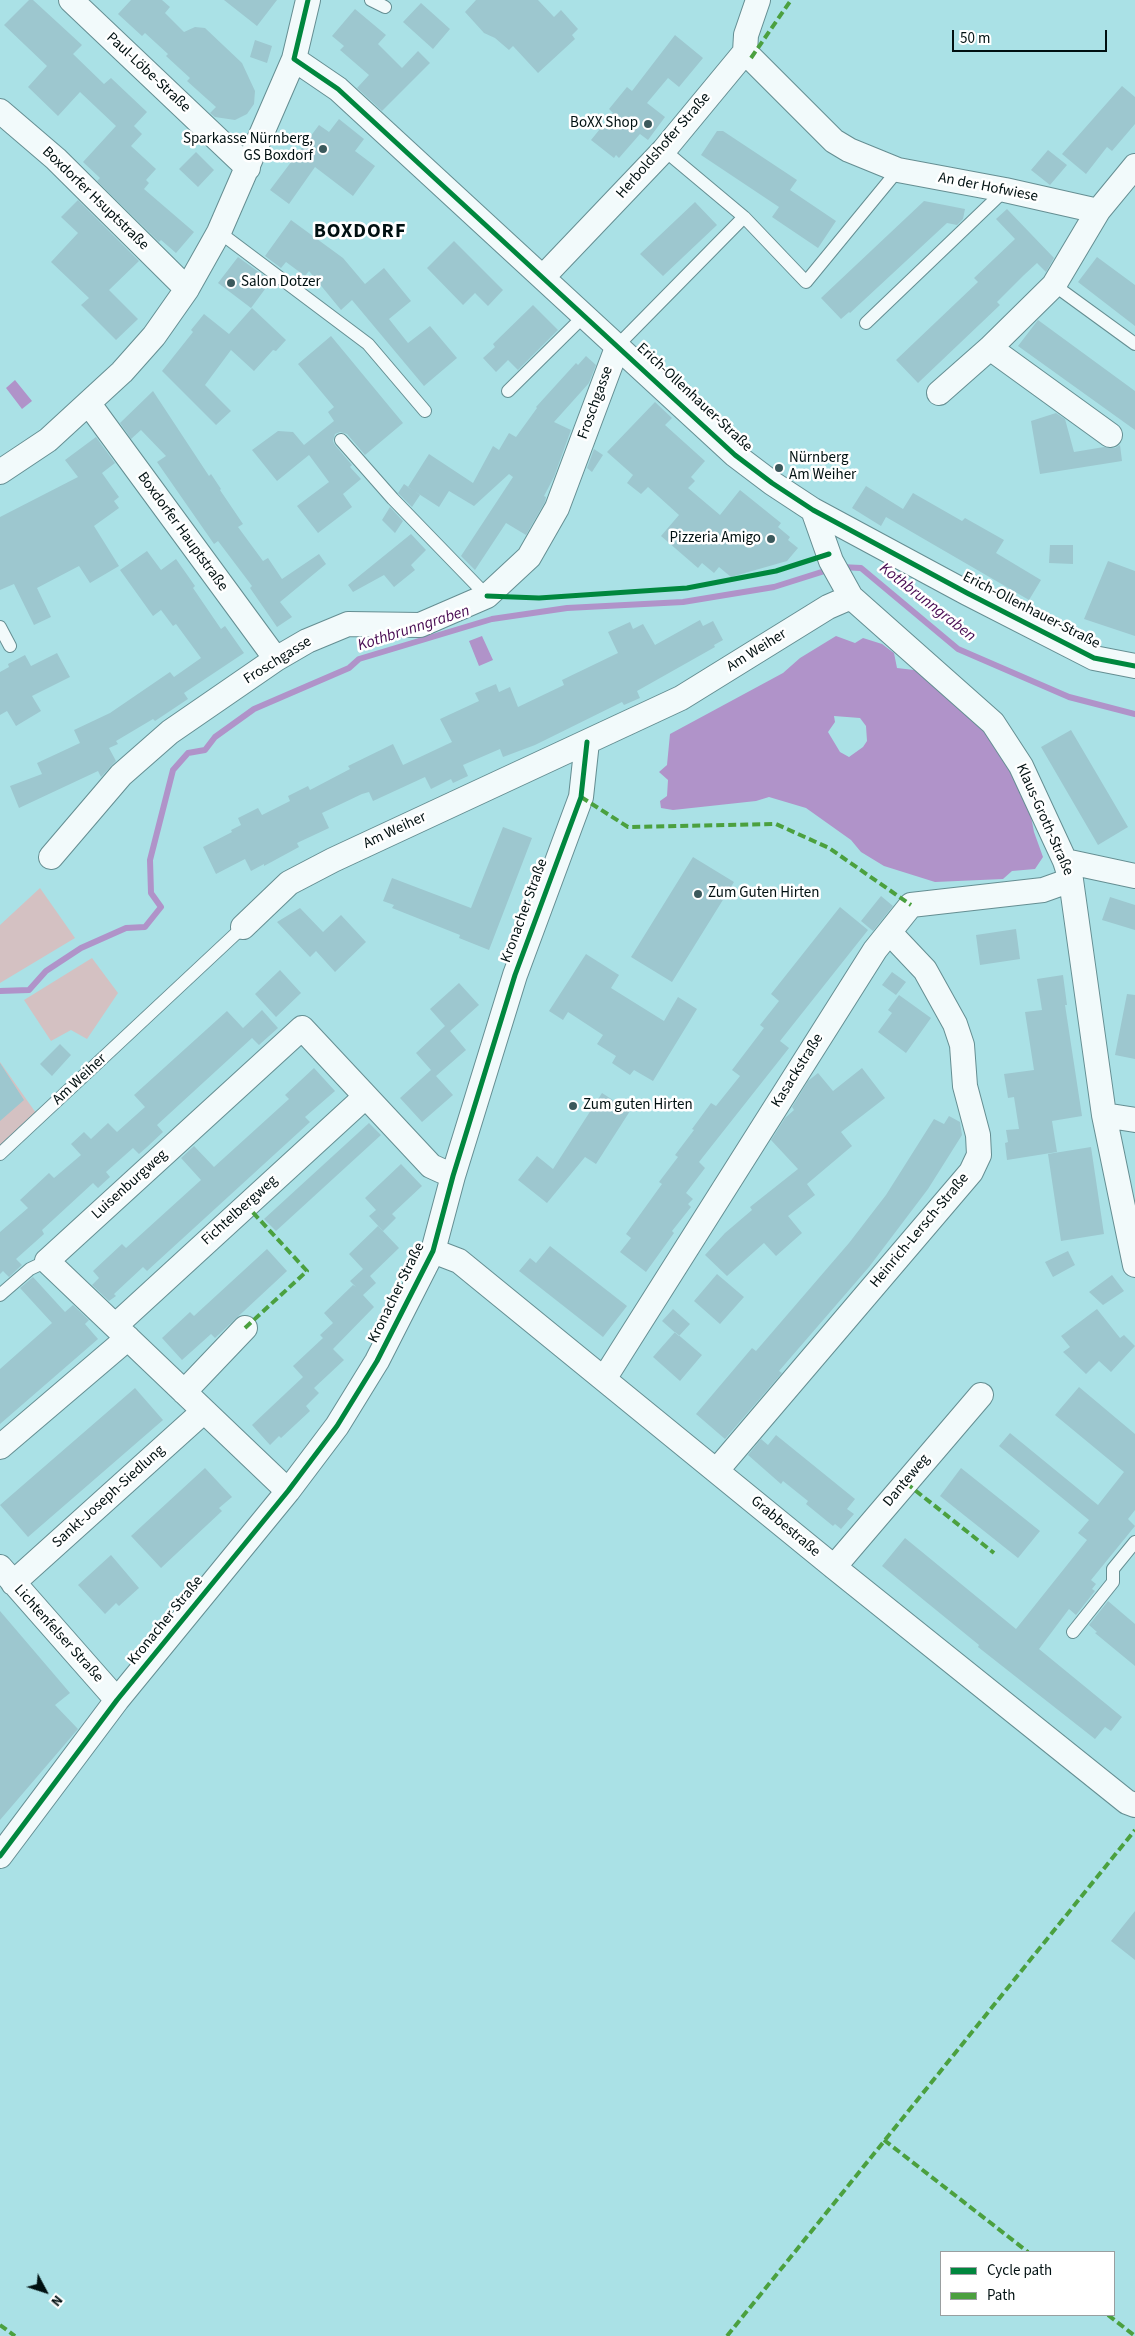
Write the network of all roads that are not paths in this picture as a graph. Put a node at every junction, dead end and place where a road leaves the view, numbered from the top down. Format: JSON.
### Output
{"nodes":[{"id":1,"x":71,"y":0,"type":"edge"},
{"id":2,"x":308,"y":0,"type":"edge"},
{"id":3,"x":371,"y":0,"type":"edge"},
{"id":4,"x":758,"y":0,"type":"edge"},
{"id":5,"x":385,"y":7,"type":"dead end"},
{"id":6,"x":745,"y":52,"type":"junction"},
{"id":7,"x":294,"y":59,"type":"junction"},
{"id":8,"x":0,"y":111,"type":"edge"},
{"id":9,"x":664,"y":150,"type":"junction"},
{"id":10,"x":1135,"y":166,"type":"edge"},
{"id":11,"x":248,"y":168,"type":"junction"},
{"id":12,"x":898,"y":170,"type":"junction"},
{"id":13,"x":1005,"y":190,"type":"junction"},
{"id":14,"x":1098,"y":211,"type":"junction"},
{"id":15,"x":744,"y":217,"type":"junction"},
{"id":16,"x":220,"y":232,"type":"junction"},
{"id":17,"x":543,"y":277,"type":"junction"},
{"id":18,"x":1054,"y":284,"type":"junction"},
{"id":19,"x":187,"y":289,"type":"junction"},
{"id":20,"x":585,"y":315,"type":"junction"},
{"id":21,"x":866,"y":324,"type":"dead end"},
{"id":22,"x":1135,"y":344,"type":"edge"},
{"id":23,"x":618,"y":345,"type":"junction"},
{"id":24,"x":990,"y":348,"type":"junction"},
{"id":25,"x":508,"y":391,"type":"dead end"},
{"id":26,"x":939,"y":393,"type":"dead end"},
{"id":27,"x":88,"y":404,"type":"junction"},
{"id":28,"x":425,"y":411,"type":"dead end"},
{"id":29,"x":1110,"y":434,"type":"dead end"},
{"id":30,"x":341,"y":440,"type":"dead end"},
{"id":31,"x":0,"y":472,"type":"edge"},
{"id":32,"x":813,"y":510,"type":"junction"},
{"id":33,"x":848,"y":591,"type":"junction"},
{"id":34,"x":487,"y":596,"type":"junction"},
{"id":35,"x":0,"y":627,"type":"edge"},
{"id":36,"x":10,"y":646,"type":"dead end"},
{"id":37,"x":276,"y":659,"type":"junction"},
{"id":38,"x":1135,"y":666,"type":"edge"},
{"id":39,"x":586,"y":742,"type":"junction"},
{"id":40,"x":51,"y":857,"type":"dead end"},
{"id":41,"x":1068,"y":870,"type":"junction"},
{"id":42,"x":1135,"y":876,"type":"edge"},
{"id":43,"x":243,"y":927,"type":"joint"},
{"id":44,"x":890,"y":933,"type":"junction"},
{"id":45,"x":366,"y":1097,"type":"junction"},
{"id":46,"x":1104,"y":1115,"type":"junction"},
{"id":47,"x":1135,"y":1120,"type":"edge"},
{"id":48,"x":0,"y":1154,"type":"edge"},
{"id":49,"x":453,"y":1176,"type":"junction"},
{"id":50,"x":433,"y":1252,"type":"junction"},
{"id":51,"x":47,"y":1261,"type":"junction"},
{"id":52,"x":1135,"y":1264,"type":"edge"},
{"id":53,"x":0,"y":1295,"type":"edge"},
{"id":54,"x":245,"y":1328,"type":"dead end"},
{"id":55,"x":121,"y":1332,"type":"junction"},
{"id":56,"x":604,"y":1379,"type":"junction"},
{"id":57,"x":184,"y":1392,"type":"junction"},
{"id":58,"x":981,"y":1395,"type":"dead end"},
{"id":59,"x":204,"y":1412,"type":"junction"},
{"id":60,"x":0,"y":1447,"type":"edge"},
{"id":61,"x":717,"y":1470,"type":"junction"},
{"id":62,"x":288,"y":1491,"type":"junction"},
{"id":63,"x":1135,"y":1542,"type":"edge"},
{"id":64,"x":834,"y":1567,"type":"junction"},
{"id":65,"x":6,"y":1575,"type":"edge"},
{"id":66,"x":1073,"y":1632,"type":"dead end"},
{"id":67,"x":117,"y":1700,"type":"junction"},
{"id":68,"x":1135,"y":1805,"type":"edge"},
{"id":69,"x":0,"y":1856,"type":"edge"}],
"edges":[{"from":1,"to":11,"type":"street","name":"Paul-Löbe-Straße"},
{"from":2,"to":7,"type":"street"},
{"from":3,"to":5,"type":"lane"},
{"from":4,"to":6,"type":"street"},
{"from":6,"to":9,"type":"street","name":"Herboldshofer Straße"},
{"from":6,"to":12,"type":"street","name":"An der Hofwiese"},
{"from":7,"to":11,"type":"street"},
{"from":7,"to":17,"type":"street","name":"Erich-Ollenhauer-Straße"},
{"from":8,"to":19,"type":"street","name":"Boxdorfer Hsuptstraße"},
{"from":9,"to":15,"type":"lane"},
{"from":9,"to":17,"type":"street","name":"Herboldshofer Straße"},
{"from":10,"to":14,"type":"street"},
{"from":11,"to":16,"type":"street"},
{"from":12,"to":13,"type":"street","name":"An der Hofwiese"},
{"from":12,"to":15,"type":"lane"},
{"from":13,"to":14,"type":"street","name":"An der Hofwiese"},
{"from":13,"to":21,"type":"lane"},
{"from":14,"to":18,"type":"street"},
{"from":15,"to":23,"type":"lane"},
{"from":16,"to":19,"type":"street"},
{"from":16,"to":28,"type":"lane"},
{"from":17,"to":20,"type":"street","name":"Erich-Ollenhauer-Straße"},
{"from":18,"to":22,"type":"lane"},
{"from":18,"to":24,"type":"street"},
{"from":19,"to":27,"type":"street"},
{"from":20,"to":23,"type":"street","name":"Erich-Ollenhauer-Straße"},
{"from":20,"to":25,"type":"lane"},
{"from":23,"to":32,"type":"street","name":"Erich-Ollenhauer-Straße"},
{"from":23,"to":34,"type":"street","name":"Froschgasse"},
{"from":24,"to":26,"type":"street"},
{"from":24,"to":29,"type":"street"},
{"from":27,"to":31,"type":"street"},
{"from":27,"to":37,"type":"street","name":"Boxdorfer Hauptstraße"},
{"from":30,"to":34,"type":"lane"},
{"from":32,"to":33,"type":"street","name":"Klaus-Groth-Straße"},
{"from":32,"to":38,"type":"street","name":"Erich-Ollenhauer-Straße"},
{"from":33,"to":39,"type":"street","name":"Am Weiher"},
{"from":33,"to":41,"type":"street","name":"Klaus-Groth-Straße"},
{"from":34,"to":37,"type":"street","name":"Froschgasse"},
{"from":35,"to":36,"type":"lane"},
{"from":37,"to":40,"type":"street","name":"Froschgasse"},
{"from":39,"to":43,"type":"street","name":"Am Weiher"},
{"from":39,"to":49,"type":"street","name":"Kronacher Straße"},
{"from":41,"to":42,"type":"street"},
{"from":41,"to":44,"type":"street","name":"Kasackstraße"},
{"from":41,"to":46,"type":"street","name":"Klaus-Groth-Straße"},
{"from":43,"to":48,"type":"lane","name":"Am Weiher"},
{"from":44,"to":56,"type":"street","name":"Kasackstraße"},
{"from":44,"to":61,"type":"street","name":"Heinrich-Lersch-Straße"},
{"from":45,"to":49,"type":"street","name":"Luisenburgweg"},
{"from":45,"to":51,"type":"street","name":"Luisenburgweg"},
{"from":45,"to":55,"type":"street","name":"Fichtelbergweg"},
{"from":46,"to":47,"type":"street"},
{"from":46,"to":52,"type":"street","name":"Klaus-Groth-Straße"},
{"from":49,"to":50,"type":"street","name":"Kronacher Straße"},
{"from":50,"to":56,"type":"street","name":"Grabbestraße"},
{"from":50,"to":62,"type":"street","name":"Kronacher Straße"},
{"from":51,"to":53,"type":"lane"},
{"from":51,"to":55,"type":"street"},
{"from":54,"to":57,"type":"street"},
{"from":55,"to":57,"type":"street"},
{"from":55,"to":60,"type":"street"},
{"from":56,"to":61,"type":"street","name":"Grabbestraße"},
{"from":57,"to":59,"type":"street"},
{"from":58,"to":64,"type":"street","name":"Danteweg"},
{"from":59,"to":62,"type":"street"},
{"from":59,"to":65,"type":"street","name":"Sankt-Joseph-Siedlung"},
{"from":61,"to":64,"type":"street","name":"Grabbestraße"},
{"from":62,"to":67,"type":"street","name":"Kronacher Straße"},
{"from":63,"to":66,"type":"lane"},
{"from":64,"to":68,"type":"street","name":"Grabbestraße"},
{"from":65,"to":67,"type":"street","name":"Lichtenfelser Straße"},
{"from":67,"to":69,"type":"street","name":"Kronacher Straße"}]}
